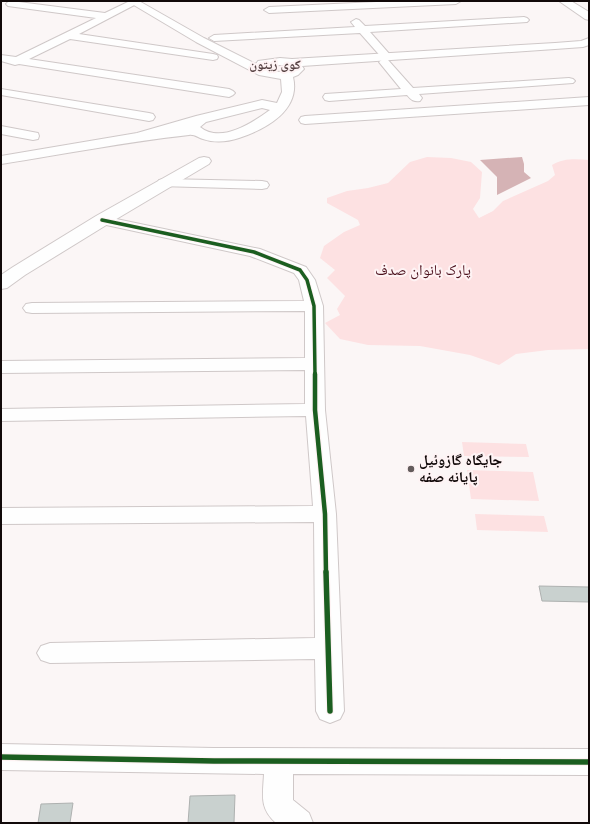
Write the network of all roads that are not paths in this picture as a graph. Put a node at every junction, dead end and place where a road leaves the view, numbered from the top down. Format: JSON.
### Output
{"nodes":[{"id":1,"x":134,"y":1,"type":"edge"},
{"id":2,"x":146,"y":1,"type":"edge"},
{"id":3,"x":263,"y":1,"type":"edge"},
{"id":4,"x":456,"y":1,"type":"edge"},
{"id":5,"x":564,"y":1,"type":"edge"},
{"id":6,"x":589,"y":3,"type":"edge"},
{"id":7,"x":11,"y":4,"type":"dead end"},
{"id":8,"x":342,"y":4,"type":"edge"},
{"id":9,"x":269,"y":10,"type":"junction"},
{"id":10,"x":586,"y":14,"type":"edge"},
{"id":11,"x":105,"y":16,"type":"junction"},
{"id":12,"x":524,"y":20,"type":"dead end"},
{"id":13,"x":362,"y":29,"type":"junction"},
{"id":14,"x":284,"y":34,"type":"junction"},
{"id":15,"x":67,"y":36,"type":"junction"},
{"id":16,"x":214,"y":38,"type":"junction"},
{"id":17,"x":589,"y":41,"type":"edge"},
{"id":18,"x":568,"y":47,"type":"junction"},
{"id":19,"x":589,"y":48,"type":"edge"},
{"id":20,"x":213,"y":57,"type":"dead end"},
{"id":21,"x":1,"y":58,"type":"edge"},
{"id":22,"x":385,"y":59,"type":"junction"},
{"id":23,"x":18,"y":60,"type":"junction"},
{"id":24,"x":292,"y":68,"type":"junction"},
{"id":25,"x":1,"y":69,"type":"edge"},
{"id":26,"x":264,"y":69,"type":"junction"},
{"id":27,"x":569,"y":81,"type":"dead end"},
{"id":28,"x":410,"y":91,"type":"junction"},
{"id":29,"x":1,"y":92,"type":"edge"},
{"id":30,"x":229,"y":93,"type":"dead end"},
{"id":31,"x":269,"y":96,"type":"junction"},
{"id":32,"x":329,"y":97,"type":"dead end"},
{"id":33,"x":589,"y":101,"type":"edge"},
{"id":34,"x":281,"y":108,"type":"junction"},
{"id":35,"x":427,"y":112,"type":"junction"},
{"id":36,"x":149,"y":117,"type":"dead end"},
{"id":37,"x":305,"y":120,"type":"dead end"},
{"id":38,"x":199,"y":128,"type":"junction"},
{"id":39,"x":1,"y":130,"type":"edge"},
{"id":40,"x":246,"y":132,"type":"junction"},
{"id":41,"x":33,"y":136,"type":"dead end"},
{"id":42,"x":212,"y":155,"type":"junction"},
{"id":43,"x":1,"y":160,"type":"edge"},
{"id":44,"x":164,"y":183,"type":"junction"},
{"id":45,"x":262,"y":185,"type":"dead end"},
{"id":46,"x":102,"y":220,"type":"junction"},
{"id":47,"x":1,"y":284,"type":"edge"},
{"id":48,"x":314,"y":306,"type":"junction"},
{"id":49,"x":32,"y":308,"type":"dead end"},
{"id":50,"x":315,"y":364,"type":"junction"},
{"id":51,"x":1,"y":367,"type":"edge"},
{"id":52,"x":315,"y":410,"type":"junction"},
{"id":53,"x":1,"y":416,"type":"edge"},
{"id":54,"x":324,"y":514,"type":"junction"},
{"id":55,"x":1,"y":516,"type":"edge"},
{"id":56,"x":329,"y":648,"type":"junction"},
{"id":57,"x":50,"y":653,"type":"dead end"},
{"id":58,"x":330,"y":711,"type":"dead end"},
{"id":59,"x":1,"y":757,"type":"edge"},
{"id":60,"x":279,"y":762,"type":"junction"},
{"id":61,"x":589,"y":762,"type":"edge"},
{"id":62,"x":298,"y":823,"type":"edge"}],
"edges":[{"from":1,"to":11,"type":"street"},
{"from":1,"to":26,"type":"street"},
{"from":2,"to":16,"type":"street"},
{"from":3,"to":9,"type":"street"},
{"from":4,"to":8,"type":"street"},
{"from":5,"to":10,"type":"street"},
{"from":6,"to":10,"type":"street"},
{"from":7,"to":11,"type":"street"},
{"from":8,"to":9,"type":"street"},
{"from":8,"to":13,"type":"street"},
{"from":9,"to":14,"type":"street"},
{"from":11,"to":15,"type":"street"},
{"from":12,"to":13,"type":"street"},
{"from":13,"to":14,"type":"street"},
{"from":13,"to":22,"type":"street"},
{"from":14,"to":16,"type":"street"},
{"from":15,"to":20,"type":"street"},
{"from":15,"to":23,"type":"street"},
{"from":16,"to":26,"type":"street"},
{"from":17,"to":18,"type":"street"},
{"from":18,"to":19,"type":"street"},
{"from":18,"to":22,"type":"street"},
{"from":21,"to":23,"type":"street"},
{"from":22,"to":24,"type":"street"},
{"from":22,"to":28,"type":"street"},
{"from":23,"to":25,"type":"street"},
{"from":23,"to":30,"type":"street"},
{"from":24,"to":26,"type":"street"},
{"from":24,"to":34,"type":"street"},
{"from":26,"to":31,"type":"street"},
{"from":27,"to":28,"type":"street"},
{"from":28,"to":32,"type":"street"},
{"from":28,"to":35,"type":"street"},
{"from":29,"to":36,"type":"street"},
{"from":31,"to":34,"type":"street"},
{"from":31,"to":38,"type":"street"},
{"from":33,"to":35,"type":"street"},
{"from":34,"to":40,"type":"street"},
{"from":35,"to":37,"type":"street"},
{"from":38,"to":40,"type":"street"},
{"from":38,"to":42,"type":"street"},
{"from":38,"to":43,"type":"street"},
{"from":39,"to":41,"type":"street"},
{"from":40,"to":42,"type":"street"},
{"from":42,"to":44,"type":"street"},
{"from":44,"to":45,"type":"street"},
{"from":44,"to":46,"type":"street"},
{"from":46,"to":47,"type":"street"},
{"from":46,"to":48,"type":"street"},
{"from":48,"to":49,"type":"street"},
{"from":48,"to":50,"type":"street"},
{"from":50,"to":51,"type":"street"},
{"from":50,"to":52,"type":"street"},
{"from":52,"to":53,"type":"street"},
{"from":52,"to":54,"type":"street"},
{"from":54,"to":55,"type":"street"},
{"from":54,"to":56,"type":"street"},
{"from":56,"to":57,"type":"street"},
{"from":56,"to":58,"type":"street"},
{"from":59,"to":60,"type":"street"},
{"from":60,"to":61,"type":"street"},
{"from":60,"to":62,"type":"street"}]}
